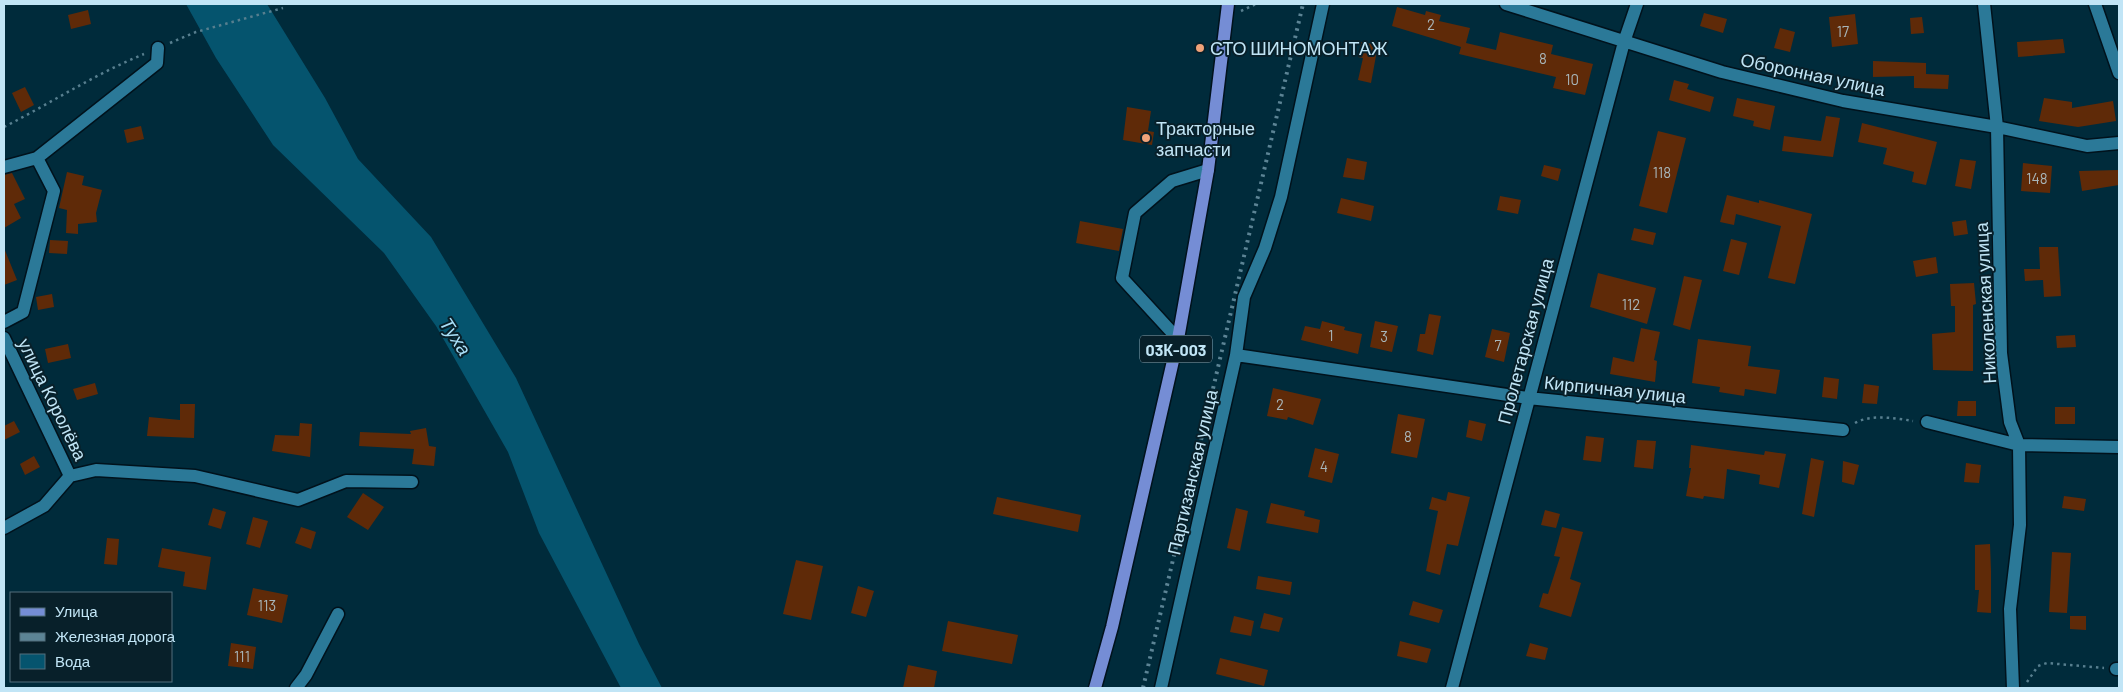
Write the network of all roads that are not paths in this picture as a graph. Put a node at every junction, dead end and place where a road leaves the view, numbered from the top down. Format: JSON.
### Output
{"nodes":[{"id":1,"x":1228,"y":4,"type":"edge"},
{"id":2,"x":1323,"y":4,"type":"edge"},
{"id":3,"x":1506,"y":4,"type":"edge"},
{"id":4,"x":1637,"y":4,"type":"edge"},
{"id":5,"x":1984,"y":4,"type":"edge"},
{"id":6,"x":2095,"y":4,"type":"edge"},
{"id":7,"x":1624,"y":42,"type":"junction"},
{"id":8,"x":158,"y":48,"type":"road end"},
{"id":9,"x":2119,"y":73,"type":"edge"},
{"id":10,"x":1997,"y":127,"type":"junction"},
{"id":11,"x":2119,"y":143,"type":"edge"},
{"id":12,"x":37,"y":158,"type":"junction"},
{"id":13,"x":4,"y":168,"type":"edge"},
{"id":14,"x":1208,"y":170,"type":"junction"},
{"id":15,"x":4,"y":322,"type":"edge"},
{"id":16,"x":4,"y":338,"type":"edge"},
{"id":17,"x":1178,"y":339,"type":"junction"},
{"id":18,"x":1236,"y":355,"type":"junction"},
{"id":19,"x":1528,"y":398,"type":"junction"},
{"id":20,"x":1927,"y":422,"type":"road end"},
{"id":21,"x":1844,"y":430,"type":"road end"},
{"id":22,"x":2019,"y":445,"type":"junction"},
{"id":23,"x":2119,"y":447,"type":"edge"},
{"id":24,"x":70,"y":476,"type":"junction"},
{"id":25,"x":412,"y":482,"type":"dead end"},
{"id":26,"x":4,"y":528,"type":"edge"},
{"id":27,"x":338,"y":614,"type":"dead end"},
{"id":28,"x":296,"y":688,"type":"edge"},
{"id":29,"x":1095,"y":688,"type":"edge"},
{"id":30,"x":1161,"y":688,"type":"edge"},
{"id":31,"x":1452,"y":688,"type":"edge"},
{"id":32,"x":2013,"y":688,"type":"edge"}],
"edges":[{"from":1,"to":14,"type":"main road","number":"03К-003"},
{"from":2,"to":18,"type":"street","name":"Партизанская улица"},
{"from":3,"to":7,"type":"street","name":"Оборонная улица"},
{"from":4,"to":7,"type":"street","name":"Пролетарская улица"},
{"from":5,"to":10,"type":"street","name":"Николенская улица"},
{"from":6,"to":9,"type":"street"},
{"from":7,"to":10,"type":"street","name":"Оборонная улица"},
{"from":7,"to":19,"type":"street","name":"Пролетарская улица"},
{"from":8,"to":12,"type":"street"},
{"from":10,"to":11,"type":"street","name":"Оборонная улица"},
{"from":10,"to":22,"type":"street","name":"Николенская улица"},
{"from":12,"to":13,"type":"street"},
{"from":12,"to":15,"type":"street"},
{"from":14,"to":17,"type":"main road","number":"03К-003"},
{"from":14,"to":17,"type":"street"},
{"from":16,"to":24,"type":"street","name":"улица Королёва"},
{"from":17,"to":29,"type":"main road","number":"03К-003"},
{"from":18,"to":19,"type":"street","name":"Кирпичная улица"},
{"from":18,"to":30,"type":"street","name":"Партизанская улица"},
{"from":19,"to":21,"type":"street","name":"Кирпичная улица"},
{"from":19,"to":31,"type":"street","name":"Пролетарская улица"},
{"from":20,"to":22,"type":"street"},
{"from":22,"to":23,"type":"street"},
{"from":22,"to":32,"type":"street","name":"Николенская улица"},
{"from":24,"to":25,"type":"street"},
{"from":24,"to":26,"type":"street"},
{"from":27,"to":28,"type":"street"}]}
